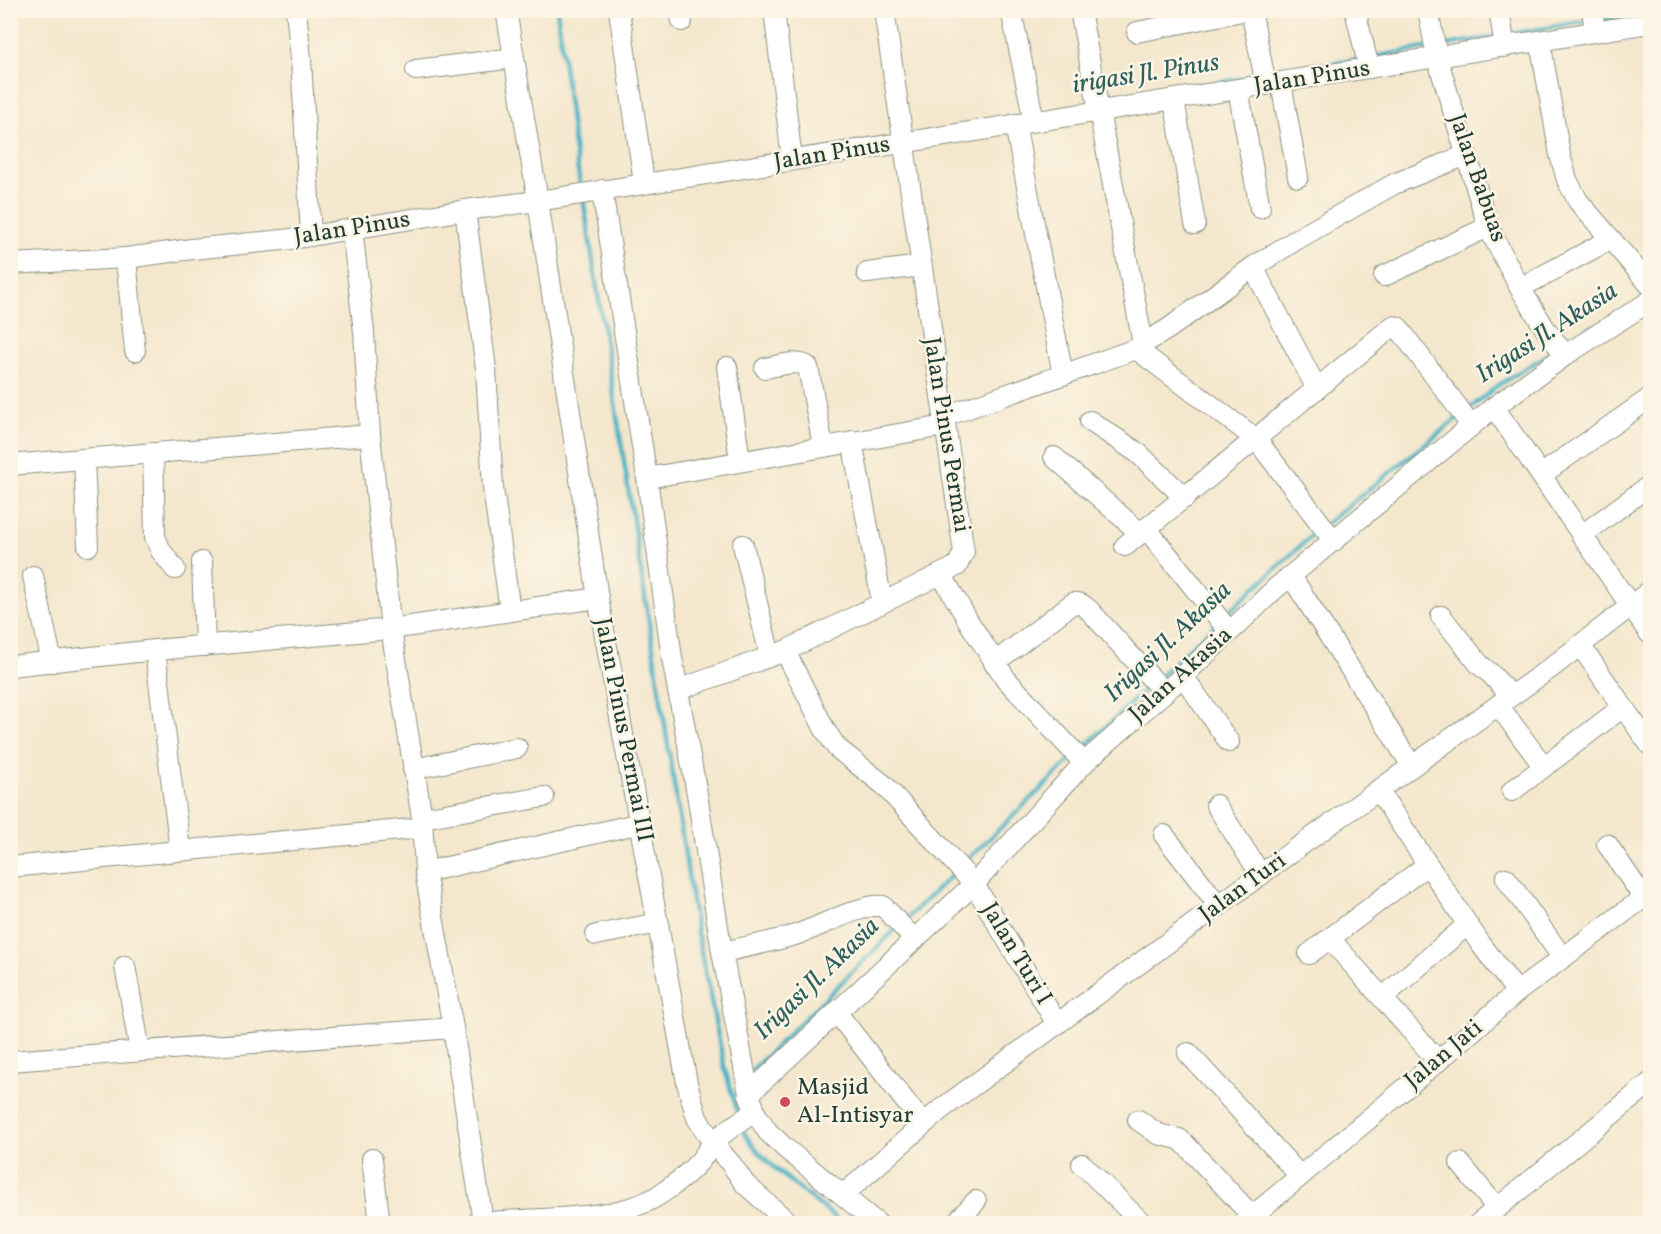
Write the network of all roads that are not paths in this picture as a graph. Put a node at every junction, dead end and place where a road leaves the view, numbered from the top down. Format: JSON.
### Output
{"nodes":[{"id":1,"x":296,"y":10,"type":"edge"},
{"id":2,"x":506,"y":10,"type":"edge"},
{"id":3,"x":619,"y":10,"type":"edge"},
{"id":4,"x":774,"y":10,"type":"edge"},
{"id":5,"x":884,"y":10,"type":"edge"},
{"id":6,"x":1011,"y":10,"type":"edge"},
{"id":7,"x":1080,"y":10,"type":"edge"},
{"id":8,"x":1249,"y":10,"type":"edge"},
{"id":9,"x":1355,"y":10,"type":"edge"},
{"id":10,"x":1428,"y":10,"type":"edge"},
{"id":11,"x":1499,"y":10,"type":"edge"},
{"id":12,"x":1592,"y":10,"type":"edge"},
{"id":13,"x":1650,"y":23,"type":"edge"},
{"id":14,"x":1595,"y":31,"type":"junction"},
{"id":15,"x":1137,"y":32,"type":"dead end"},
{"id":16,"x":1540,"y":41,"type":"junction"},
{"id":17,"x":1505,"y":47,"type":"junction"},
{"id":18,"x":1437,"y":57,"type":"junction"},
{"id":19,"x":514,"y":58,"type":"junction"},
{"id":20,"x":1369,"y":68,"type":"junction"},
{"id":21,"x":416,"y":70,"type":"dead end"},
{"id":22,"x":1273,"y":84,"type":"junction"},
{"id":23,"x":1238,"y":89,"type":"junction"},
{"id":24,"x":1174,"y":99,"type":"junction"},
{"id":25,"x":1100,"y":110,"type":"junction"},
{"id":26,"x":1024,"y":122,"type":"junction"},
{"id":27,"x":903,"y":143,"type":"junction"},
{"id":28,"x":1466,"y":155,"type":"junction"},
{"id":29,"x":792,"y":160,"type":"junction"},
{"id":30,"x":1298,"y":177,"type":"dead end"},
{"id":31,"x":644,"y":183,"type":"junction"},
{"id":32,"x":597,"y":191,"type":"junction"},
{"id":33,"x":538,"y":201,"type":"junction"},
{"id":34,"x":1260,"y":208,"type":"dead end"},
{"id":35,"x":465,"y":210,"type":"junction"},
{"id":36,"x":1195,"y":224,"type":"dead end"},
{"id":37,"x":1488,"y":227,"type":"junction"},
{"id":38,"x":352,"y":229,"type":"junction"},
{"id":39,"x":311,"y":236,"type":"junction"},
{"id":40,"x":1611,"y":239,"type":"junction"},
{"id":41,"x":126,"y":258,"type":"junction"},
{"id":42,"x":10,"y":264,"type":"edge"},
{"id":43,"x":921,"y":266,"type":"junction"},
{"id":44,"x":1253,"y":267,"type":"junction"},
{"id":45,"x":867,"y":273,"type":"dead end"},
{"id":46,"x":1384,"y":276,"type":"dead end"},
{"id":47,"x":1650,"y":285,"type":"edge"},
{"id":48,"x":1521,"y":288,"type":"junction"},
{"id":49,"x":1650,"y":301,"type":"edge"},
{"id":50,"x":1140,"y":346,"type":"junction"},
{"id":51,"x":135,"y":351,"type":"dead end"},
{"id":52,"x":1565,"y":355,"type":"junction"},
{"id":53,"x":727,"y":367,"type":"dead end"},
{"id":54,"x":765,"y":368,"type":"dead end"},
{"id":55,"x":1064,"y":375,"type":"junction"},
{"id":56,"x":1317,"y":389,"type":"junction"},
{"id":57,"x":1650,"y":398,"type":"edge"},
{"id":58,"x":1494,"y":407,"type":"junction"},
{"id":59,"x":1090,"y":421,"type":"dead end"},
{"id":60,"x":943,"y":422,"type":"junction"},
{"id":61,"x":1471,"y":425,"type":"junction"},
{"id":62,"x":370,"y":435,"type":"junction"},
{"id":63,"x":1256,"y":439,"type":"junction"},
{"id":64,"x":852,"y":441,"type":"junction"},
{"id":65,"x":823,"y":446,"type":"junction"},
{"id":66,"x":153,"y":453,"type":"junction"},
{"id":67,"x":1054,"y":457,"type":"dead end"},
{"id":68,"x":84,"y":460,"type":"junction"},
{"id":69,"x":740,"y":461,"type":"junction"},
{"id":70,"x":10,"y":465,"type":"edge"},
{"id":71,"x":1541,"y":475,"type":"junction"},
{"id":72,"x":647,"y":478,"type":"junction"},
{"id":73,"x":1650,"y":485,"type":"edge"},
{"id":74,"x":1185,"y":498,"type":"junction"},
{"id":75,"x":1143,"y":531,"type":"junction"},
{"id":76,"x":1582,"y":535,"type":"junction"},
{"id":77,"x":1334,"y":541,"type":"junction"},
{"id":78,"x":743,"y":545,"type":"dead end"},
{"id":79,"x":88,"y":546,"type":"dead end"},
{"id":80,"x":1125,"y":546,"type":"dead end"},
{"id":81,"x":202,"y":562,"type":"dead end"},
{"id":82,"x":175,"y":569,"type":"dead end"},
{"id":83,"x":941,"y":574,"type":"junction"},
{"id":84,"x":33,"y":576,"type":"dead end"},
{"id":85,"x":1291,"y":576,"type":"junction"},
{"id":86,"x":1650,"y":591,"type":"edge"},
{"id":87,"x":598,"y":597,"type":"junction"},
{"id":88,"x":882,"y":602,"type":"junction"},
{"id":89,"x":1631,"y":607,"type":"junction"},
{"id":90,"x":510,"y":611,"type":"junction"},
{"id":91,"x":1441,"y":616,"type":"dead end"},
{"id":92,"x":391,"y":629,"type":"junction"},
{"id":93,"x":1229,"y":631,"type":"junction"},
{"id":94,"x":1650,"y":634,"type":"edge"},
{"id":95,"x":1580,"y":645,"type":"junction"},
{"id":96,"x":205,"y":646,"type":"junction"},
{"id":97,"x":155,"y":650,"type":"junction"},
{"id":98,"x":777,"y":654,"type":"junction"},
{"id":99,"x":52,"y":662,"type":"junction"},
{"id":100,"x":994,"y":663,"type":"junction"},
{"id":101,"x":10,"y":666,"type":"edge"},
{"id":102,"x":1183,"y":676,"type":"junction"},
{"id":103,"x":678,"y":690,"type":"junction"},
{"id":104,"x":1163,"y":691,"type":"junction"},
{"id":105,"x":1504,"y":700,"type":"junction"},
{"id":106,"x":1623,"y":707,"type":"junction"},
{"id":107,"x":1229,"y":742,"type":"dead end"},
{"id":108,"x":1650,"y":745,"type":"edge"},
{"id":109,"x":517,"y":748,"type":"dead end"},
{"id":110,"x":1084,"y":763,"type":"junction"},
{"id":111,"x":1412,"y":766,"type":"junction"},
{"id":112,"x":1544,"y":767,"type":"junction"},
{"id":113,"x":413,"y":769,"type":"junction"},
{"id":114,"x":1378,"y":790,"type":"junction"},
{"id":115,"x":1512,"y":791,"type":"dead end"},
{"id":116,"x":544,"y":797,"type":"dead end"},
{"id":117,"x":1216,"y":805,"type":"dead end"},
{"id":118,"x":422,"y":823,"type":"junction"},
{"id":119,"x":641,"y":823,"type":"junction"},
{"id":120,"x":1164,"y":835,"type":"dead end"},
{"id":121,"x":1607,"y":844,"type":"dead end"},
{"id":122,"x":180,"y":850,"type":"junction"},
{"id":123,"x":1427,"y":865,"type":"junction"},
{"id":124,"x":10,"y":867,"type":"edge"},
{"id":125,"x":425,"y":872,"type":"junction"},
{"id":126,"x":1261,"y":875,"type":"junction"},
{"id":127,"x":1506,"y":878,"type":"dead end"},
{"id":128,"x":974,"y":884,"type":"junction"},
{"id":129,"x":1647,"y":895,"type":"edge"},
{"id":130,"x":1219,"y":906,"type":"junction"},
{"id":131,"x":659,"y":923,"type":"junction"},
{"id":132,"x":1467,"y":925,"type":"junction"},
{"id":133,"x":597,"y":935,"type":"dead end"},
{"id":134,"x":1330,"y":939,"type":"junction"},
{"id":135,"x":915,"y":940,"type":"junction"},
{"id":136,"x":722,"y":952,"type":"junction"},
{"id":137,"x":1309,"y":954,"type":"dead end"},
{"id":138,"x":1562,"y":957,"type":"junction"},
{"id":139,"x":125,"y":966,"type":"dead end"},
{"id":140,"x":1517,"y":992,"type":"junction"},
{"id":141,"x":1383,"y":997,"type":"junction"},
{"id":142,"x":837,"y":1013,"type":"junction"},
{"id":143,"x":1057,"y":1024,"type":"junction"},
{"id":144,"x":453,"y":1028,"type":"junction"},
{"id":145,"x":140,"y":1051,"type":"junction"},
{"id":146,"x":1188,"y":1053,"type":"dead end"},
{"id":147,"x":10,"y":1061,"type":"edge"},
{"id":148,"x":1438,"y":1061,"type":"junction"},
{"id":149,"x":1650,"y":1083,"type":"edge"},
{"id":150,"x":745,"y":1113,"type":"junction"},
{"id":151,"x":1138,"y":1120,"type":"dead end"},
{"id":152,"x":923,"y":1124,"type":"junction"},
{"id":153,"x":713,"y":1143,"type":"junction"},
{"id":154,"x":372,"y":1159,"type":"dead end"},
{"id":155,"x":1460,"y":1163,"type":"dead end"},
{"id":156,"x":1082,"y":1164,"type":"dead end"},
{"id":157,"x":1300,"y":1176,"type":"junction"},
{"id":158,"x":844,"y":1194,"type":"junction"},
{"id":159,"x":976,"y":1201,"type":"dead end"},
{"id":160,"x":1496,"y":1207,"type":"junction"},
{"id":161,"x":1247,"y":1220,"type":"edge"},
{"id":162,"x":479,"y":1223,"type":"edge"},
{"id":163,"x":380,"y":1224,"type":"edge"},
{"id":164,"x":790,"y":1224,"type":"edge"},
{"id":165,"x":878,"y":1224,"type":"edge"},
{"id":166,"x":955,"y":1224,"type":"edge"},
{"id":167,"x":1143,"y":1224,"type":"edge"},
{"id":168,"x":1478,"y":1224,"type":"edge"}],
"edges":[{"from":1,"to":39,"type":"street"},
{"from":2,"to":19,"type":"street","name":"Jalan Pinus Permai III"},
{"from":3,"to":31,"type":"street"},
{"from":4,"to":29,"type":"street"},
{"from":5,"to":27,"type":"street","name":"Jalan Pinus Permai"},
{"from":6,"to":26,"type":"street"},
{"from":7,"to":25,"type":"street"},
{"from":8,"to":15,"type":"street"},
{"from":8,"to":22,"type":"street"},
{"from":9,"to":20,"type":"street"},
{"from":10,"to":18,"type":"street","name":"Jalan Babuas"},
{"from":11,"to":17,"type":"street"},
{"from":12,"to":14,"type":"street"},
{"from":13,"to":14,"type":"street","name":"Jalan Pinus"},
{"from":14,"to":16,"type":"street","name":"Jalan Pinus"},
{"from":16,"to":17,"type":"street","name":"Jalan Pinus"},
{"from":16,"to":40,"type":"street"},
{"from":17,"to":18,"type":"street","name":"Jalan Pinus"},
{"from":18,"to":20,"type":"street","name":"Jalan Pinus"},
{"from":18,"to":28,"type":"street","name":"Jalan Babuas"},
{"from":19,"to":21,"type":"street"},
{"from":19,"to":33,"type":"street","name":"Jalan Pinus Permai III"},
{"from":20,"to":22,"type":"street","name":"Jalan Pinus"},
{"from":22,"to":23,"type":"street","name":"Jalan Pinus"},
{"from":22,"to":30,"type":"street"},
{"from":23,"to":24,"type":"street","name":"Jalan Pinus"},
{"from":23,"to":34,"type":"street"},
{"from":24,"to":25,"type":"street","name":"Jalan Pinus"},
{"from":24,"to":36,"type":"street"},
{"from":25,"to":26,"type":"street","name":"Jalan Pinus"},
{"from":25,"to":50,"type":"street"},
{"from":26,"to":27,"type":"street","name":"Jalan Pinus"},
{"from":26,"to":55,"type":"street"},
{"from":27,"to":29,"type":"street","name":"Jalan Pinus"},
{"from":27,"to":43,"type":"street","name":"Jalan Pinus Permai"},
{"from":28,"to":37,"type":"street","name":"Jalan Babuas"},
{"from":28,"to":44,"type":"street"},
{"from":29,"to":31,"type":"street","name":"Jalan Pinus"},
{"from":31,"to":32,"type":"street","name":"Jalan Pinus"},
{"from":32,"to":33,"type":"street","name":"Jalan Pinus"},
{"from":32,"to":72,"type":"street"},
{"from":33,"to":35,"type":"street","name":"Jalan Pinus"},
{"from":33,"to":87,"type":"street","name":"Jalan Pinus Permai III"},
{"from":35,"to":38,"type":"street","name":"Jalan Pinus"},
{"from":35,"to":90,"type":"street"},
{"from":37,"to":46,"type":"street"},
{"from":37,"to":48,"type":"street","name":"Jalan Babuas"},
{"from":38,"to":39,"type":"street","name":"Jalan Pinus"},
{"from":38,"to":62,"type":"street"},
{"from":39,"to":41,"type":"street","name":"Jalan Pinus"},
{"from":40,"to":47,"type":"street"},
{"from":40,"to":48,"type":"street"},
{"from":41,"to":42,"type":"street","name":"Jalan Pinus"},
{"from":41,"to":51,"type":"street"},
{"from":43,"to":45,"type":"street"},
{"from":43,"to":60,"type":"street","name":"Jalan Pinus Permai"},
{"from":44,"to":50,"type":"street"},
{"from":44,"to":56,"type":"street"},
{"from":48,"to":52,"type":"street","name":"Jalan Babuas"},
{"from":49,"to":52,"type":"street","name":"Jalan Akasia"},
{"from":50,"to":55,"type":"street"},
{"from":50,"to":63,"type":"street"},
{"from":52,"to":58,"type":"street","name":"Jalan Akasia"},
{"from":53,"to":69,"type":"street"},
{"from":54,"to":65,"type":"street"},
{"from":55,"to":60,"type":"street"},
{"from":56,"to":61,"type":"street"},
{"from":56,"to":63,"type":"street"},
{"from":57,"to":71,"type":"street"},
{"from":58,"to":61,"type":"street","name":"Jalan Akasia"},
{"from":58,"to":71,"type":"street"},
{"from":59,"to":74,"type":"street"},
{"from":60,"to":64,"type":"street"},
{"from":60,"to":83,"type":"street","name":"Jalan Pinus Permai"},
{"from":61,"to":77,"type":"street","name":"Jalan Akasia"},
{"from":62,"to":66,"type":"street"},
{"from":62,"to":92,"type":"street"},
{"from":63,"to":74,"type":"street"},
{"from":63,"to":77,"type":"street"},
{"from":64,"to":65,"type":"street"},
{"from":64,"to":88,"type":"street"},
{"from":65,"to":69,"type":"street"},
{"from":66,"to":68,"type":"street"},
{"from":66,"to":82,"type":"street"},
{"from":67,"to":75,"type":"street"},
{"from":68,"to":70,"type":"street"},
{"from":68,"to":79,"type":"street"},
{"from":69,"to":72,"type":"street"},
{"from":71,"to":76,"type":"street"},
{"from":72,"to":103,"type":"street"},
{"from":73,"to":76,"type":"street"},
{"from":74,"to":75,"type":"street"},
{"from":75,"to":80,"type":"street"},
{"from":75,"to":93,"type":"street"},
{"from":76,"to":89,"type":"street"},
{"from":77,"to":85,"type":"street","name":"Jalan Akasia"},
{"from":78,"to":98,"type":"street","name":"Jalan Turi I"},
{"from":81,"to":96,"type":"street"},
{"from":83,"to":88,"type":"street","name":"Jalan Pinus Permai"},
{"from":83,"to":100,"type":"street"},
{"from":84,"to":99,"type":"street"},
{"from":85,"to":93,"type":"street","name":"Jalan Akasia"},
{"from":85,"to":111,"type":"street"},
{"from":86,"to":89,"type":"street","name":"Jalan Turi"},
{"from":87,"to":90,"type":"street"},
{"from":87,"to":119,"type":"street","name":"Jalan Pinus Permai III"},
{"from":88,"to":98,"type":"street","name":"Jalan Pinus Permai"},
{"from":89,"to":94,"type":"street"},
{"from":89,"to":95,"type":"street","name":"Jalan Turi"},
{"from":90,"to":92,"type":"street"},
{"from":91,"to":105,"type":"street"},
{"from":92,"to":96,"type":"street"},
{"from":92,"to":113,"type":"street"},
{"from":93,"to":102,"type":"street","name":"Jalan Akasia"},
{"from":95,"to":105,"type":"street","name":"Jalan Turi"},
{"from":95,"to":106,"type":"street"},
{"from":96,"to":97,"type":"street"},
{"from":97,"to":99,"type":"street"},
{"from":97,"to":122,"type":"street"},
{"from":98,"to":103,"type":"street","name":"Jalan Pinus Permai"},
{"from":98,"to":128,"type":"street","name":"Jalan Turi I"},
{"from":99,"to":101,"type":"street"},
{"from":100,"to":104,"type":"street"},
{"from":100,"to":110,"type":"street"},
{"from":102,"to":104,"type":"street","name":"Jalan Akasia"},
{"from":102,"to":107,"type":"street"},
{"from":103,"to":136,"type":"street"},
{"from":104,"to":110,"type":"street","name":"Jalan Akasia"},
{"from":105,"to":111,"type":"street","name":"Jalan Turi"},
{"from":105,"to":112,"type":"street"},
{"from":106,"to":108,"type":"street"},
{"from":106,"to":112,"type":"street"},
{"from":109,"to":113,"type":"street"},
{"from":110,"to":128,"type":"street","name":"Jalan Akasia"},
{"from":111,"to":114,"type":"street","name":"Jalan Turi"},
{"from":112,"to":115,"type":"street"},
{"from":113,"to":118,"type":"street"},
{"from":114,"to":123,"type":"street"},
{"from":114,"to":126,"type":"street","name":"Jalan Turi"},
{"from":116,"to":118,"type":"street"},
{"from":117,"to":126,"type":"street"},
{"from":118,"to":122,"type":"street"},
{"from":118,"to":125,"type":"street"},
{"from":119,"to":125,"type":"street"},
{"from":119,"to":131,"type":"street","name":"Jalan Pinus Permai III"},
{"from":120,"to":130,"type":"street"},
{"from":121,"to":129,"type":"street"},
{"from":122,"to":124,"type":"street"},
{"from":123,"to":132,"type":"street"},
{"from":123,"to":134,"type":"street"},
{"from":125,"to":144,"type":"street"},
{"from":126,"to":130,"type":"street","name":"Jalan Turi"},
{"from":127,"to":138,"type":"street"},
{"from":128,"to":135,"type":"street","name":"Jalan Akasia"},
{"from":128,"to":143,"type":"street","name":"Jalan Turi I"},
{"from":129,"to":138,"type":"street","name":"Jalan Jati"},
{"from":130,"to":143,"type":"street","name":"Jalan Turi"},
{"from":131,"to":133,"type":"street"},
{"from":131,"to":153,"type":"street","name":"Jalan Pinus Permai III"},
{"from":132,"to":140,"type":"street"},
{"from":132,"to":141,"type":"street"},
{"from":134,"to":137,"type":"street"},
{"from":134,"to":141,"type":"street"},
{"from":135,"to":136,"type":"street"},
{"from":135,"to":142,"type":"street","name":"Jalan Akasia"},
{"from":136,"to":150,"type":"street"},
{"from":138,"to":140,"type":"street","name":"Jalan Jati"},
{"from":139,"to":145,"type":"street"},
{"from":140,"to":148,"type":"street","name":"Jalan Jati"},
{"from":141,"to":148,"type":"street"},
{"from":142,"to":150,"type":"street","name":"Jalan Akasia"},
{"from":142,"to":152,"type":"street"},
{"from":143,"to":152,"type":"street","name":"Jalan Turi"},
{"from":144,"to":145,"type":"street"},
{"from":144,"to":162,"type":"street"},
{"from":145,"to":147,"type":"street"},
{"from":146,"to":157,"type":"street"},
{"from":148,"to":157,"type":"street","name":"Jalan Jati"},
{"from":149,"to":160,"type":"street"},
{"from":150,"to":153,"type":"street","name":"Jalan Akasia"},
{"from":150,"to":158,"type":"street"},
{"from":151,"to":161,"type":"street"},
{"from":152,"to":158,"type":"street","name":"Jalan Turi"},
{"from":153,"to":162,"type":"street","name":"Jalan Akasia"},
{"from":153,"to":164,"type":"street","name":"Jalan Pinus Permai III"},
{"from":154,"to":163,"type":"street"},
{"from":155,"to":160,"type":"street"},
{"from":156,"to":167,"type":"street"},
{"from":157,"to":161,"type":"street","name":"Jalan Jati"},
{"from":158,"to":165,"type":"street"},
{"from":159,"to":166,"type":"street"},
{"from":160,"to":168,"type":"street"}]}
